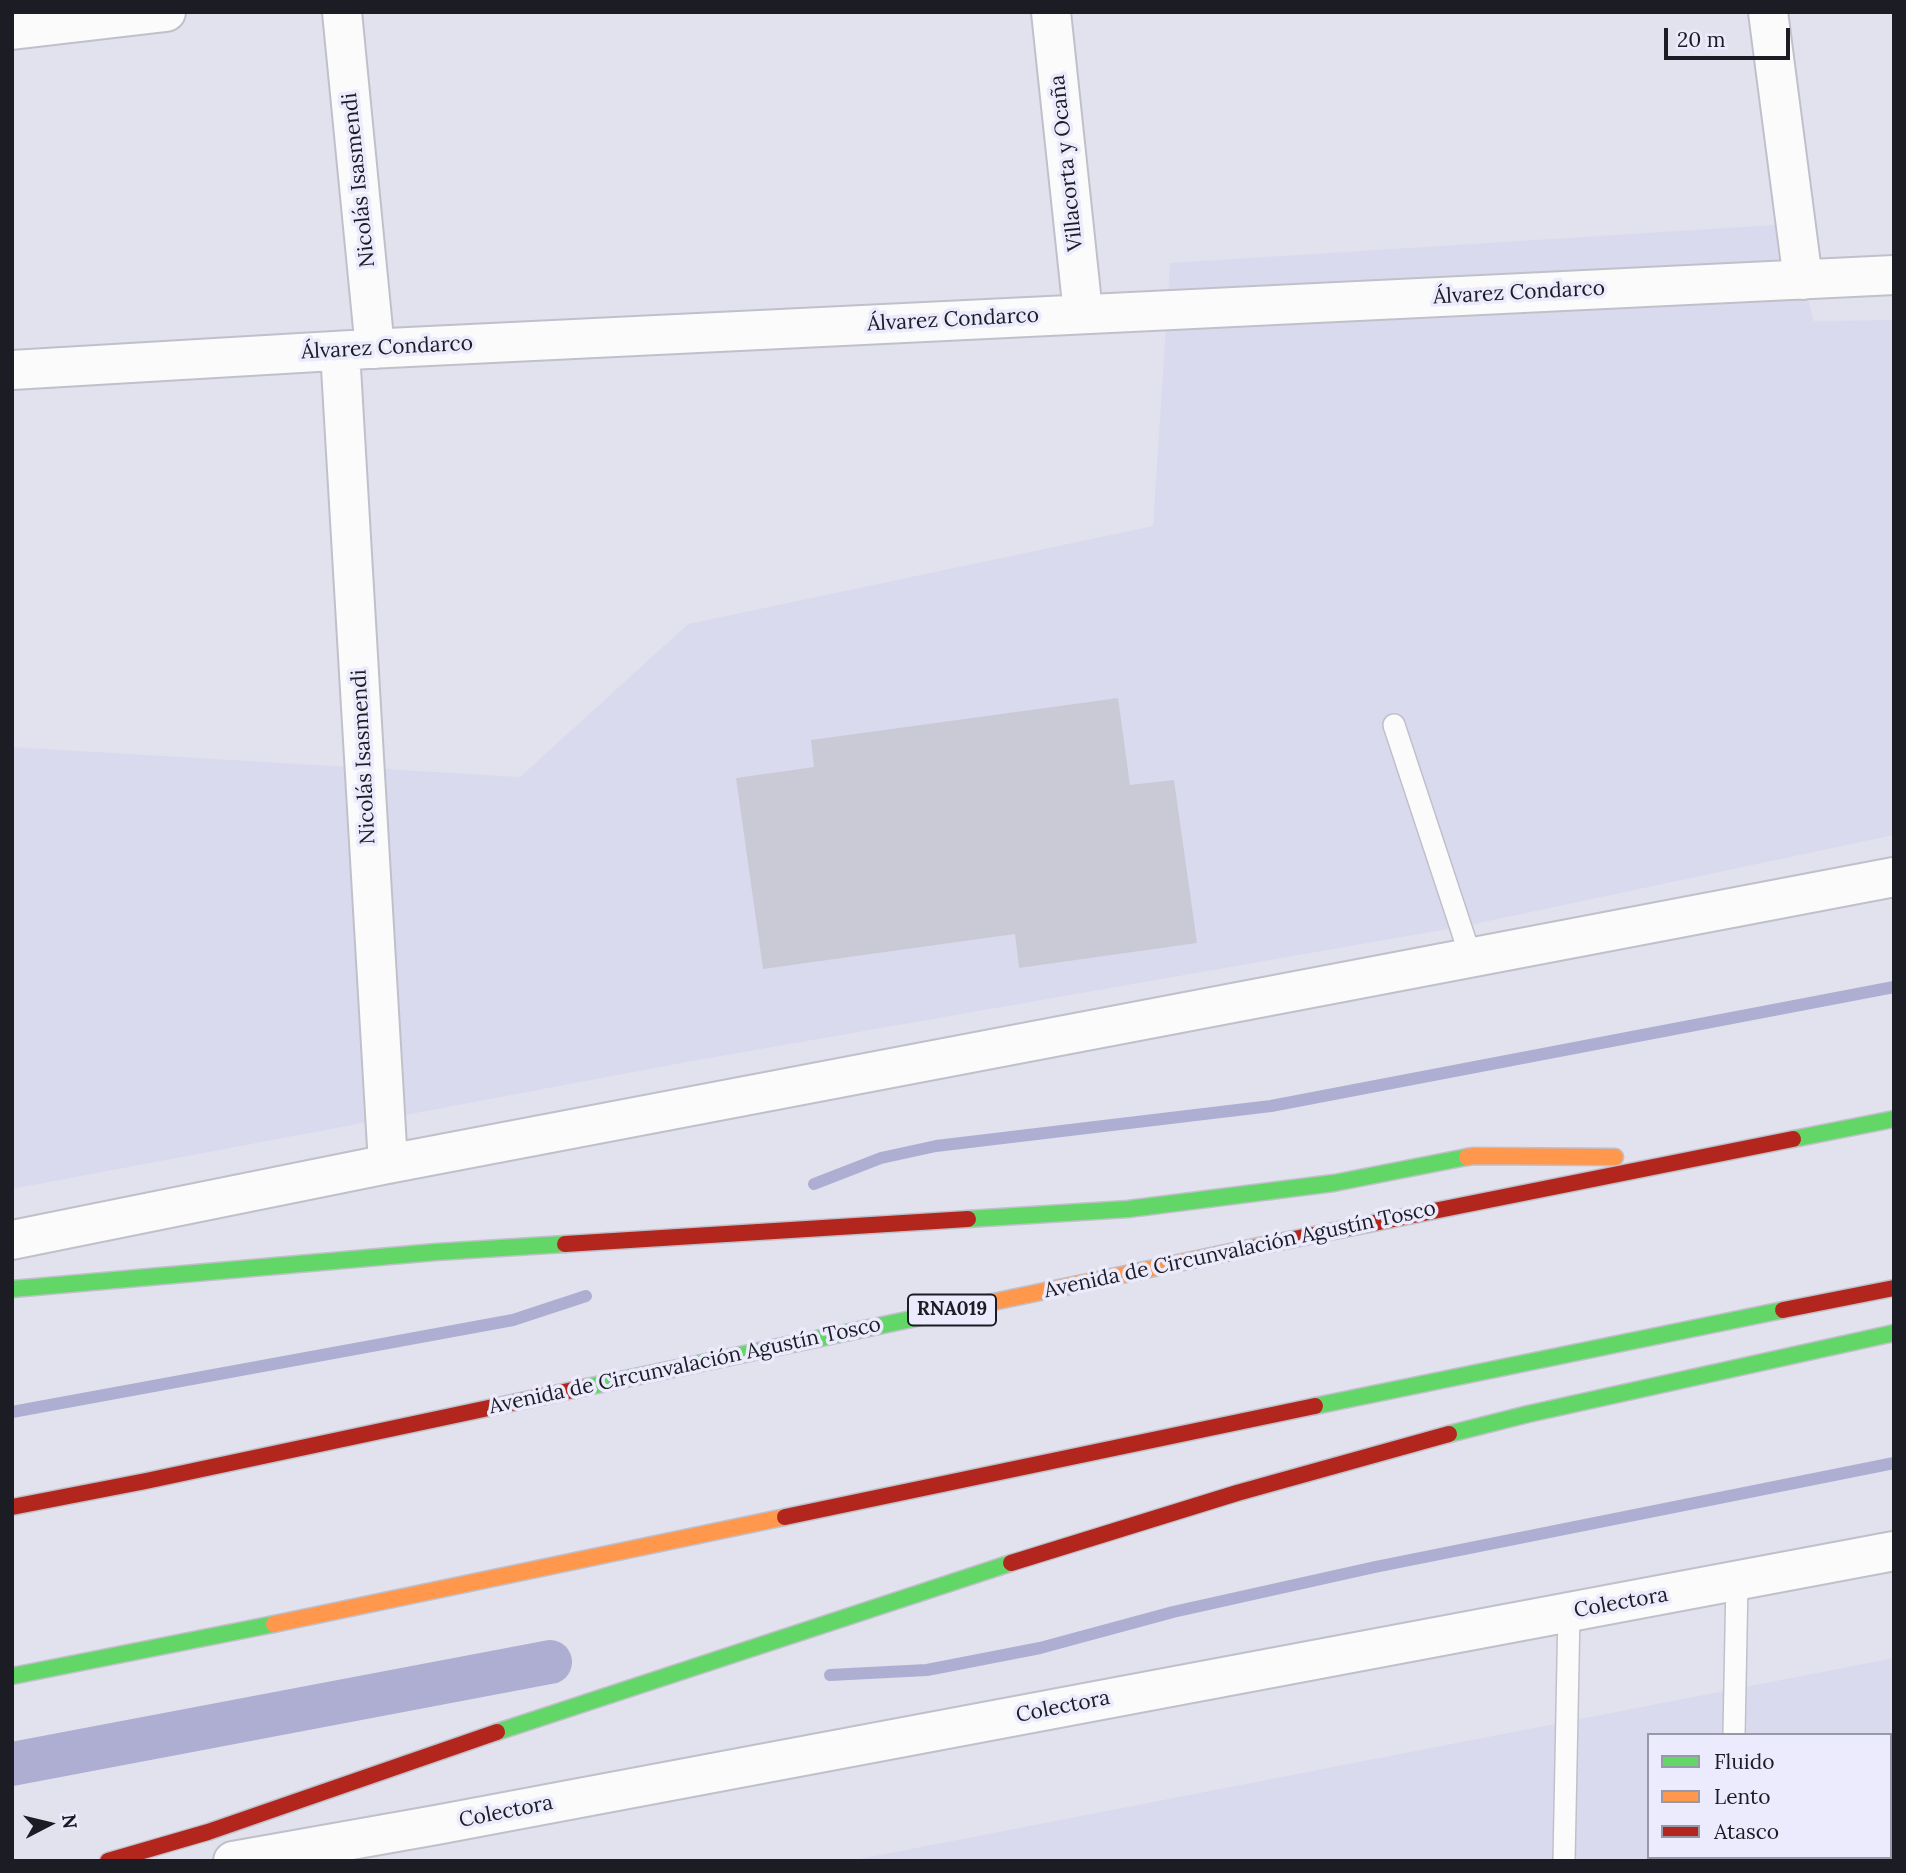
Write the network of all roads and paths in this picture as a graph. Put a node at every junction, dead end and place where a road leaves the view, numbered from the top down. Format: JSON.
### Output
{"nodes":[{"id":1,"x":166,"y":12,"type":"edge"},
{"id":2,"x":342,"y":12,"type":"edge"},
{"id":3,"x":1051,"y":12,"type":"edge"},
{"id":4,"x":1768,"y":12,"type":"edge"},
{"id":5,"x":101,"y":16,"type":"edge"},
{"id":6,"x":12,"y":30,"type":"edge"},
{"id":7,"x":1894,"y":275,"type":"edge"},
{"id":8,"x":1803,"y":280,"type":"junction"},
{"id":9,"x":1083,"y":313,"type":"junction"},
{"id":10,"x":358,"y":350,"type":"junction"},
{"id":11,"x":12,"y":370,"type":"edge"},
{"id":12,"x":1394,"y":725,"type":"dead end"},
{"id":13,"x":1894,"y":877,"type":"edge"},
{"id":14,"x":1471,"y":958,"type":"junction"},
{"id":15,"x":1894,"y":1119,"type":"edge"},
{"id":16,"x":1697,"y":1157,"type":"junction"},
{"id":17,"x":387,"y":1164,"type":"junction"},
{"id":18,"x":12,"y":1240,"type":"edge"},
{"id":19,"x":1894,"y":1288,"type":"edge"},
{"id":20,"x":12,"y":1289,"type":"edge"},
{"id":21,"x":1894,"y":1333,"type":"edge"},
{"id":22,"x":12,"y":1507,"type":"edge"},
{"id":23,"x":1894,"y":1551,"type":"edge"},
{"id":24,"x":1737,"y":1581,"type":"junction"},
{"id":25,"x":1569,"y":1612,"type":"junction"},
{"id":26,"x":12,"y":1676,"type":"edge"},
{"id":27,"x":1734,"y":1733,"type":"edge"},
{"id":28,"x":137,"y":1858,"type":"edge"},
{"id":29,"x":233,"y":1861,"type":"edge"},
{"id":30,"x":1564,"y":1861,"type":"edge"}],
"edges":[{"from":1,"to":5,"type":"street"},
{"from":2,"to":10,"type":"street","name":"Nicolás Isasmendi"},
{"from":3,"to":9,"type":"street","name":"Villacorta y Ocaña"},
{"from":4,"to":8,"type":"street"},
{"from":5,"to":6,"type":"street"},
{"from":7,"to":8,"type":"street","name":"Álvarez Condarco"},
{"from":8,"to":9,"type":"street","name":"Álvarez Condarco"},
{"from":9,"to":10,"type":"street","name":"Álvarez Condarco"},
{"from":10,"to":11,"type":"street","name":"Álvarez Condarco"},
{"from":10,"to":17,"type":"street","name":"Nicolás Isasmendi"},
{"from":12,"to":14,"type":"lane"},
{"from":13,"to":14,"type":"street"},
{"from":14,"to":17,"type":"street"},
{"from":15,"to":16,"type":"highway","name":"Avenida de Circunvalación Agustín Tosco","number":"RNA019"},
{"from":16,"to":20,"type":"highway"},
{"from":16,"to":22,"type":"highway","name":"Avenida de Circunvalación Agustín Tosco","number":"RNA019"},
{"from":17,"to":18,"type":"street"},
{"from":19,"to":26,"type":"highway"},
{"from":21,"to":28,"type":"highway"},
{"from":23,"to":24,"type":"street","name":"Colectora"},
{"from":24,"to":25,"type":"street","name":"Colectora"},
{"from":24,"to":27,"type":"lane"},
{"from":25,"to":29,"type":"street","name":"Colectora"},
{"from":25,"to":30,"type":"lane"}]}
